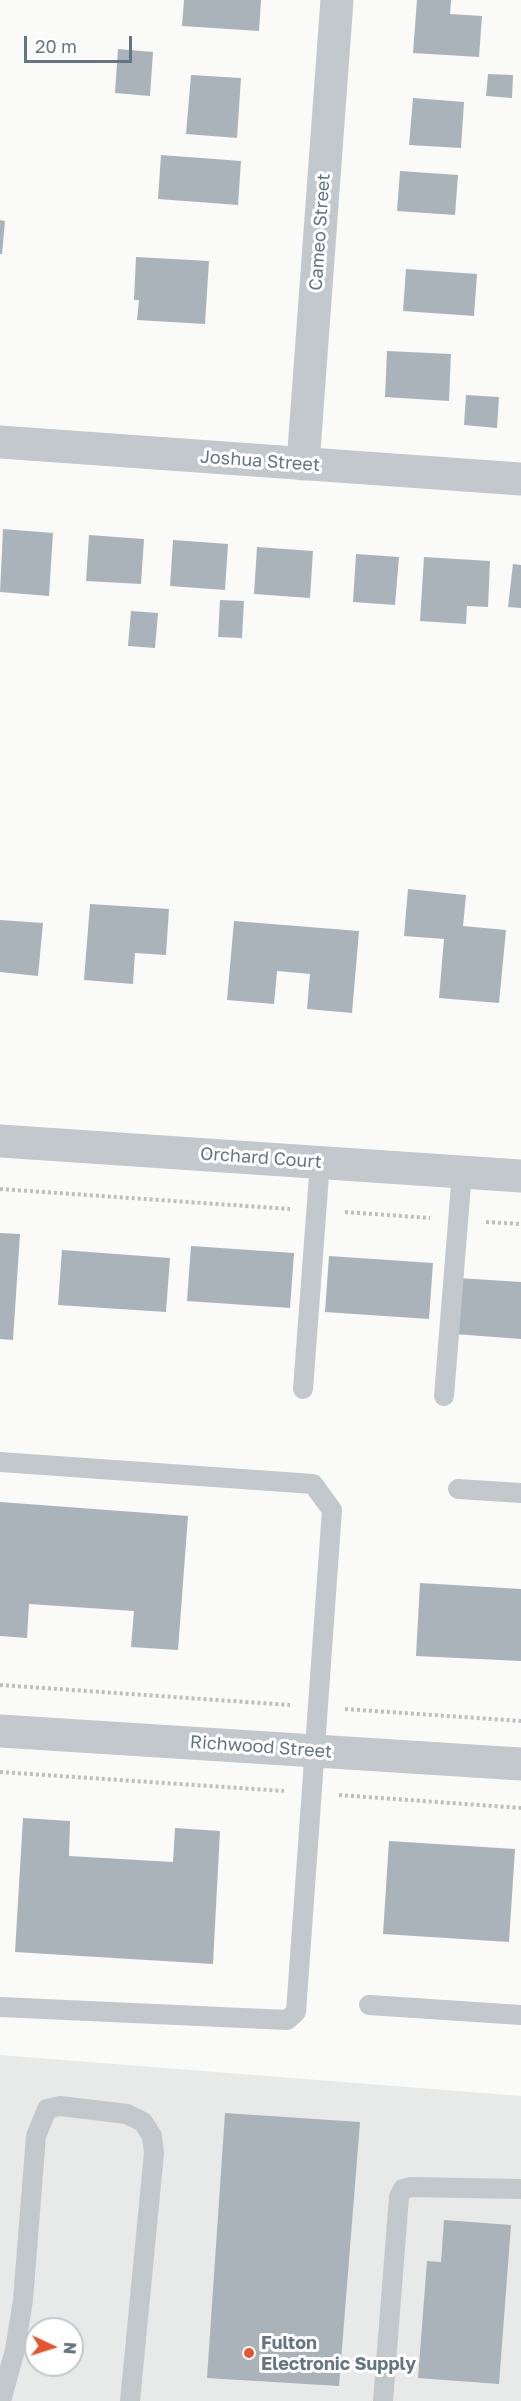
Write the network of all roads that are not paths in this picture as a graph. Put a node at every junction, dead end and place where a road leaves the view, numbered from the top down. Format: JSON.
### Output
{"nodes":[{"id":1,"x":337,"y":0,"type":"edge"},
{"id":2,"x":0,"y":442,"type":"edge"},
{"id":3,"x":303,"y":464,"type":"junction"},
{"id":4,"x":521,"y":479,"type":"edge"},
{"id":5,"x":0,"y":1141,"type":"edge"},
{"id":6,"x":320,"y":1162,"type":"junction"},
{"id":7,"x":462,"y":1172,"type":"junction"},
{"id":8,"x":521,"y":1176,"type":"edge"},
{"id":9,"x":303,"y":1389,"type":"dead end"},
{"id":10,"x":444,"y":1396,"type":"dead end"},
{"id":11,"x":0,"y":1461,"type":"edge"},
{"id":12,"x":458,"y":1489,"type":"dead end"},
{"id":13,"x":521,"y":1494,"type":"edge"},
{"id":14,"x":0,"y":1731,"type":"edge"},
{"id":15,"x":315,"y":1750,"type":"junction"},
{"id":16,"x":521,"y":1764,"type":"edge"},
{"id":17,"x":369,"y":2005,"type":"dead end"},
{"id":18,"x":0,"y":2007,"type":"edge"},
{"id":19,"x":521,"y":2015,"type":"edge"},
{"id":20,"x":521,"y":2189,"type":"edge"},
{"id":21,"x":1,"y":2401,"type":"edge"},
{"id":22,"x":130,"y":2401,"type":"edge"},
{"id":23,"x":383,"y":2401,"type":"edge"}],
"edges":[{"from":1,"to":3,"type":"street","name":"Cameo Street"},
{"from":2,"to":3,"type":"street","name":"Joshua Street"},
{"from":3,"to":4,"type":"street","name":"Joshua Street"},
{"from":5,"to":6,"type":"street","name":"Orchard Court"},
{"from":6,"to":7,"type":"street","name":"Orchard Court"},
{"from":6,"to":9,"type":"lane"},
{"from":7,"to":8,"type":"street","name":"Orchard Court"},
{"from":7,"to":10,"type":"lane"},
{"from":11,"to":15,"type":"lane"},
{"from":12,"to":13,"type":"lane"},
{"from":14,"to":15,"type":"street","name":"Richwood Street"},
{"from":15,"to":16,"type":"street","name":"Richwood Street"},
{"from":15,"to":18,"type":"lane"},
{"from":17,"to":19,"type":"lane"},
{"from":20,"to":23,"type":"lane"},
{"from":21,"to":22,"type":"lane"}]}
